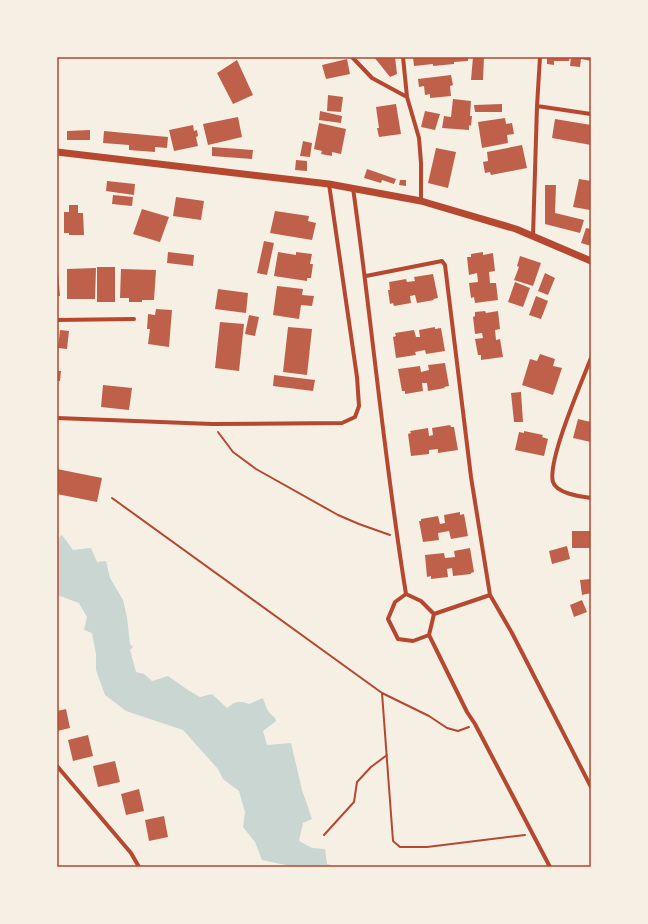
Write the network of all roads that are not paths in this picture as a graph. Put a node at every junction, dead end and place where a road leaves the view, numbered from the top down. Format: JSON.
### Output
{"nodes":[{"id":1,"x":352,"y":57,"type":"edge"},
{"id":2,"x":403,"y":57,"type":"edge"},
{"id":3,"x":540,"y":57,"type":"edge"},
{"id":4,"x":407,"y":97,"type":"junction"},
{"id":5,"x":537,"y":106,"type":"junction"},
{"id":6,"x":591,"y":114,"type":"edge"},
{"id":7,"x":57,"y":152,"type":"edge"},
{"id":8,"x":330,"y":184,"type":"junction"},
{"id":9,"x":353,"y":188,"type":"junction"},
{"id":10,"x":421,"y":201,"type":"junction"},
{"id":11,"x":533,"y":236,"type":"junction"},
{"id":12,"x":591,"y":261,"type":"edge"},
{"id":13,"x":366,"y":276,"type":"junction"},
{"id":14,"x":134,"y":319,"type":"dead end"},
{"id":15,"x":57,"y":320,"type":"edge"},
{"id":16,"x":591,"y":358,"type":"edge"},
{"id":17,"x":57,"y":418,"type":"edge"},
{"id":18,"x":591,"y":498,"type":"edge"},
{"id":19,"x":406,"y":594,"type":"junction"},
{"id":20,"x":490,"y":594,"type":"junction"},
{"id":21,"x":434,"y":614,"type":"junction"},
{"id":22,"x":429,"y":635,"type":"junction"},
{"id":23,"x":57,"y":766,"type":"edge"},
{"id":24,"x":591,"y":787,"type":"edge"},
{"id":25,"x":139,"y":867,"type":"edge"},
{"id":26,"x":550,"y":867,"type":"edge"}],
"edges":[{"from":1,"to":4,"type":"street"},
{"from":2,"to":4,"type":"street"},
{"from":3,"to":5,"type":"street"},
{"from":4,"to":10,"type":"street"},
{"from":5,"to":6,"type":"street"},
{"from":5,"to":11,"type":"street"},
{"from":7,"to":8,"type":"street"},
{"from":8,"to":9,"type":"street"},
{"from":8,"to":17,"type":"street"},
{"from":9,"to":10,"type":"street"},
{"from":9,"to":13,"type":"street"},
{"from":10,"to":11,"type":"street"},
{"from":11,"to":12,"type":"street"},
{"from":13,"to":19,"type":"street"},
{"from":13,"to":20,"type":"street"},
{"from":14,"to":15,"type":"street"},
{"from":16,"to":18,"type":"street"},
{"from":19,"to":21,"type":"street"},
{"from":19,"to":22,"type":"street"},
{"from":20,"to":21,"type":"street"},
{"from":20,"to":24,"type":"street"},
{"from":21,"to":22,"type":"street"},
{"from":22,"to":26,"type":"street"},
{"from":23,"to":25,"type":"street"}]}
